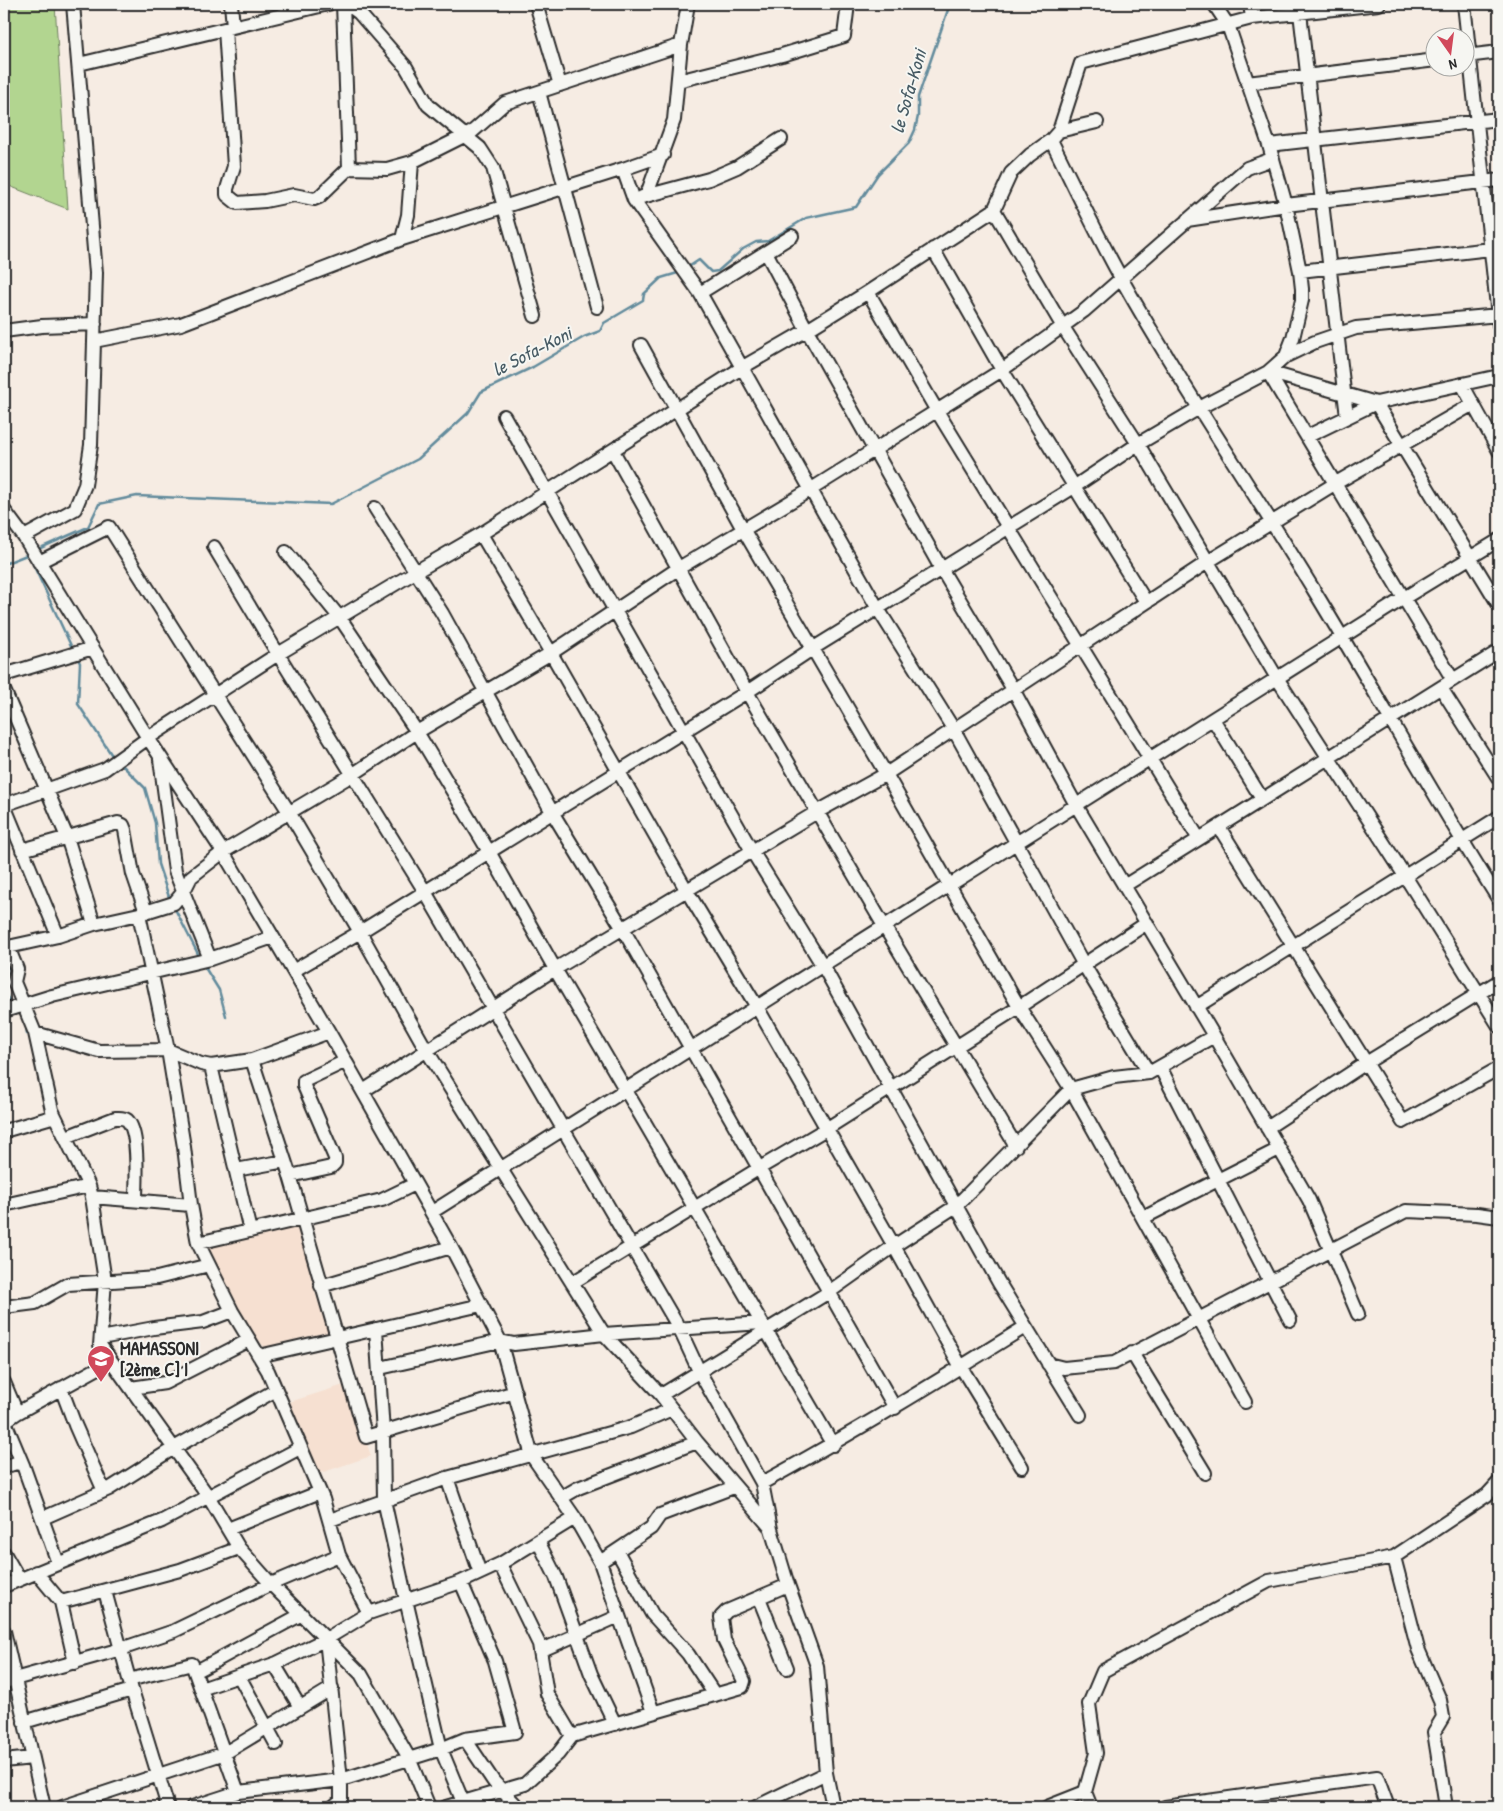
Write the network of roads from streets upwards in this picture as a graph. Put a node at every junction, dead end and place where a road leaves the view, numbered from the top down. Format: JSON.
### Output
{"nodes":[{"id":1,"x":73,"y":4,"type":"edge"},
{"id":2,"x":231,"y":4,"type":"edge"},
{"id":3,"x":328,"y":4,"type":"edge"},
{"id":4,"x":343,"y":4,"type":"edge"},
{"id":5,"x":347,"y":4,"type":"edge"},
{"id":6,"x":536,"y":4,"type":"edge"},
{"id":7,"x":688,"y":4,"type":"edge"},
{"id":8,"x":848,"y":4,"type":"edge"},
{"id":9,"x":1214,"y":4,"type":"edge"},
{"id":10,"x":1250,"y":4,"type":"edge"},
{"id":11,"x":1379,"y":4,"type":"edge"},
{"id":12,"x":1464,"y":4,"type":"edge"},
{"id":13,"x":1299,"y":8,"type":"edge"},
{"id":14,"x":1252,"y":18,"type":"junction"},
{"id":15,"x":1228,"y":25,"type":"junction"},
{"id":16,"x":229,"y":27,"type":"junction"},
{"id":17,"x":1466,"y":28,"type":"edge"},
{"id":18,"x":681,"y":45,"type":"junction"},
{"id":19,"x":1499,"y":52,"type":"edge"},
{"id":20,"x":1476,"y":55,"type":"edge"},
{"id":21,"x":1426,"y":61,"type":"edge"},
{"id":22,"x":78,"y":64,"type":"junction"},
{"id":23,"x":1307,"y":75,"type":"junction"},
{"id":24,"x":1471,"y":78,"type":"edge"},
{"id":25,"x":678,"y":81,"type":"junction"},
{"id":26,"x":1247,"y":83,"type":"junction"},
{"id":27,"x":560,"y":85,"type":"junction"},
{"id":28,"x":539,"y":92,"type":"junction"},
{"id":29,"x":1499,"y":118,"type":"edge"},
{"id":30,"x":1477,"y":121,"type":"junction"},
{"id":31,"x":1097,"y":122,"type":"dead end"},
{"id":32,"x":1055,"y":135,"type":"junction"},
{"id":33,"x":465,"y":136,"type":"junction"},
{"id":34,"x":781,"y":139,"type":"dead end"},
{"id":35,"x":1314,"y":140,"type":"junction"},
{"id":36,"x":1268,"y":146,"type":"junction"},
{"id":37,"x":663,"y":155,"type":"junction"},
{"id":38,"x":1272,"y":159,"type":"junction"},
{"id":39,"x":412,"y":162,"type":"junction"},
{"id":40,"x":349,"y":168,"type":"junction"},
{"id":41,"x":623,"y":169,"type":"junction"},
{"id":42,"x":1499,"y":180,"type":"edge"},
{"id":43,"x":1484,"y":182,"type":"junction"},
{"id":44,"x":565,"y":187,"type":"junction"},
{"id":45,"x":647,"y":194,"type":"junction"},
{"id":46,"x":634,"y":200,"type":"junction"},
{"id":47,"x":1322,"y":201,"type":"junction"},
{"id":48,"x":1286,"y":205,"type":"junction"},
{"id":49,"x":504,"y":207,"type":"junction"},
{"id":50,"x":994,"y":210,"type":"junction"},
{"id":51,"x":1187,"y":220,"type":"junction"},
{"id":52,"x":792,"y":236,"type":"dead end"},
{"id":53,"x":402,"y":239,"type":"junction"},
{"id":54,"x":1495,"y":248,"type":"edge"},
{"id":55,"x":933,"y":249,"type":"junction"},
{"id":56,"x":766,"y":252,"type":"junction"},
{"id":57,"x":1330,"y":267,"type":"junction"},
{"id":58,"x":1300,"y":270,"type":"junction"},
{"id":59,"x":1121,"y":278,"type":"junction"},
{"id":60,"x":868,"y":292,"type":"junction"},
{"id":61,"x":700,"y":293,"type":"junction"},
{"id":62,"x":598,"y":307,"type":"dead end"},
{"id":63,"x":536,"y":316,"type":"dead end"},
{"id":64,"x":1499,"y":318,"type":"edge"},
{"id":65,"x":95,"y":324,"type":"junction"},
{"id":66,"x":1063,"y":327,"type":"junction"},
{"id":67,"x":807,"y":330,"type":"junction"},
{"id":68,"x":4,"y":331,"type":"edge"},
{"id":69,"x":1337,"y":334,"type":"junction"},
{"id":70,"x":94,"y":341,"type":"junction"},
{"id":71,"x":640,"y":345,"type":"dead end"},
{"id":72,"x":1286,"y":356,"type":"junction"},
{"id":73,"x":743,"y":367,"type":"junction"},
{"id":74,"x":1002,"y":370,"type":"junction"},
{"id":75,"x":1268,"y":372,"type":"junction"},
{"id":76,"x":1499,"y":376,"type":"edge"},
{"id":77,"x":1462,"y":384,"type":"junction"},
{"id":78,"x":1344,"y":394,"type":"junction"},
{"id":79,"x":1376,"y":404,"type":"junction"},
{"id":80,"x":1473,"y":404,"type":"junction"},
{"id":81,"x":1199,"y":408,"type":"junction"},
{"id":82,"x":676,"y":410,"type":"junction"},
{"id":83,"x":937,"y":411,"type":"junction"},
{"id":84,"x":504,"y":416,"type":"dead end"},
{"id":85,"x":1347,"y":417,"type":"junction"},
{"id":86,"x":1308,"y":436,"type":"junction"},
{"id":87,"x":1138,"y":444,"type":"junction"},
{"id":88,"x":1401,"y":446,"type":"junction"},
{"id":89,"x":874,"y":450,"type":"junction"},
{"id":90,"x":613,"y":451,"type":"junction"},
{"id":91,"x":1499,"y":451,"type":"edge"},
{"id":92,"x":1336,"y":483,"type":"junction"},
{"id":93,"x":1074,"y":487,"type":"junction"},
{"id":94,"x":810,"y":490,"type":"junction"},
{"id":95,"x":548,"y":492,"type":"junction"},
{"id":96,"x":375,"y":508,"type":"dead end"},
{"id":97,"x":4,"y":510,"type":"edge"},
{"id":98,"x":1272,"y":522,"type":"junction"},
{"id":99,"x":1008,"y":526,"type":"junction"},
{"id":100,"x":743,"y":528,"type":"junction"},
{"id":101,"x":481,"y":534,"type":"junction"},
{"id":102,"x":24,"y":537,"type":"junction"},
{"id":103,"x":1499,"y":540,"type":"edge"},
{"id":104,"x":214,"y":547,"type":"dead end"},
{"id":105,"x":286,"y":552,"type":"dead end"},
{"id":106,"x":1470,"y":558,"type":"junction"},
{"id":107,"x":1209,"y":561,"type":"junction"},
{"id":108,"x":39,"y":562,"type":"junction"},
{"id":109,"x":679,"y":568,"type":"junction"},
{"id":110,"x":942,"y":570,"type":"junction"},
{"id":111,"x":416,"y":571,"type":"junction"},
{"id":112,"x":1404,"y":598,"type":"junction"},
{"id":113,"x":1146,"y":602,"type":"junction"},
{"id":114,"x":1499,"y":605,"type":"edge"},
{"id":115,"x":878,"y":609,"type":"junction"},
{"id":116,"x":615,"y":611,"type":"junction"},
{"id":117,"x":340,"y":618,"type":"junction"},
{"id":118,"x":1342,"y":637,"type":"junction"},
{"id":119,"x":1081,"y":647,"type":"junction"},
{"id":120,"x":93,"y":648,"type":"junction"},
{"id":121,"x":812,"y":649,"type":"junction"},
{"id":122,"x":1499,"y":651,"type":"edge"},
{"id":123,"x":551,"y":653,"type":"junction"},
{"id":124,"x":278,"y":654,"type":"junction"},
{"id":125,"x":4,"y":675,"type":"edge"},
{"id":126,"x":1277,"y":678,"type":"junction"},
{"id":127,"x":1453,"y":680,"type":"junction"},
{"id":128,"x":1440,"y":688,"type":"junction"},
{"id":129,"x":4,"y":690,"type":"edge"},
{"id":130,"x":485,"y":691,"type":"junction"},
{"id":131,"x":1014,"y":691,"type":"junction"},
{"id":132,"x":747,"y":692,"type":"junction"},
{"id":133,"x":215,"y":694,"type":"junction"},
{"id":134,"x":1212,"y":719,"type":"junction"},
{"id":135,"x":1391,"y":719,"type":"junction"},
{"id":136,"x":683,"y":730,"type":"junction"},
{"id":137,"x":954,"y":730,"type":"junction"},
{"id":138,"x":417,"y":732,"type":"junction"},
{"id":139,"x":148,"y":738,"type":"junction"},
{"id":140,"x":159,"y":754,"type":"junction"},
{"id":141,"x":1329,"y":758,"type":"junction"},
{"id":142,"x":1150,"y":759,"type":"junction"},
{"id":143,"x":618,"y":771,"type":"junction"},
{"id":144,"x":886,"y":774,"type":"junction"},
{"id":145,"x":352,"y":775,"type":"junction"},
{"id":146,"x":1499,"y":779,"type":"edge"},
{"id":147,"x":48,"y":790,"type":"junction"},
{"id":148,"x":1262,"y":799,"type":"junction"},
{"id":149,"x":4,"y":805,"type":"edge"},
{"id":150,"x":1076,"y":805,"type":"junction"},
{"id":151,"x":289,"y":812,"type":"junction"},
{"id":152,"x":552,"y":812,"type":"junction"},
{"id":153,"x":817,"y":812,"type":"junction"},
{"id":154,"x":1499,"y":817,"type":"edge"},
{"id":155,"x":1219,"y":827,"type":"junction"},
{"id":156,"x":66,"y":837,"type":"junction"},
{"id":157,"x":1199,"y":839,"type":"junction"},
{"id":158,"x":1462,"y":840,"type":"junction"},
{"id":159,"x":1016,"y":843,"type":"junction"},
{"id":160,"x":22,"y":850,"type":"junction"},
{"id":161,"x":488,"y":850,"type":"junction"},
{"id":162,"x":752,"y":851,"type":"junction"},
{"id":163,"x":223,"y":852,"type":"junction"},
{"id":164,"x":1405,"y":876,"type":"junction"},
{"id":165,"x":949,"y":886,"type":"junction"},
{"id":166,"x":1124,"y":886,"type":"junction"},
{"id":167,"x":424,"y":890,"type":"junction"},
{"id":168,"x":184,"y":891,"type":"junction"},
{"id":169,"x":686,"y":891,"type":"junction"},
{"id":170,"x":1499,"y":900,"type":"edge"},
{"id":171,"x":143,"y":913,"type":"junction"},
{"id":172,"x":94,"y":924,"type":"junction"},
{"id":173,"x":1147,"y":924,"type":"junction"},
{"id":174,"x":884,"y":926,"type":"junction"},
{"id":175,"x":623,"y":929,"type":"junction"},
{"id":176,"x":360,"y":932,"type":"junction"},
{"id":177,"x":58,"y":936,"type":"junction"},
{"id":178,"x":273,"y":937,"type":"junction"},
{"id":179,"x":1293,"y":946,"type":"junction"},
{"id":180,"x":6,"y":948,"type":"edge"},
{"id":181,"x":204,"y":961,"type":"junction"},
{"id":182,"x":823,"y":965,"type":"junction"},
{"id":183,"x":1084,"y":965,"type":"junction"},
{"id":184,"x":555,"y":968,"type":"junction"},
{"id":185,"x":293,"y":971,"type":"junction"},
{"id":186,"x":152,"y":973,"type":"junction"},
{"id":187,"x":1499,"y":981,"type":"edge"},
{"id":188,"x":1479,"y":994,"type":"junction"},
{"id":189,"x":757,"y":1007,"type":"junction"},
{"id":190,"x":1196,"y":1007,"type":"junction"},
{"id":191,"x":14,"y":1008,"type":"edge"},
{"id":192,"x":494,"y":1008,"type":"junction"},
{"id":193,"x":1019,"y":1008,"type":"junction"},
{"id":194,"x":1499,"y":1026,"type":"edge"},
{"id":195,"x":329,"y":1032,"type":"junction"},
{"id":196,"x":35,"y":1033,"type":"junction"},
{"id":197,"x":1214,"y":1036,"type":"junction"},
{"id":198,"x":956,"y":1048,"type":"junction"},
{"id":199,"x":691,"y":1049,"type":"junction"},
{"id":200,"x":168,"y":1050,"type":"junction"},
{"id":201,"x":427,"y":1051,"type":"junction"},
{"id":202,"x":252,"y":1060,"type":"junction"},
{"id":203,"x":346,"y":1061,"type":"junction"},
{"id":204,"x":1366,"y":1063,"type":"junction"},
{"id":205,"x":211,"y":1066,"type":"junction"},
{"id":206,"x":1499,"y":1068,"type":"edge"},
{"id":207,"x":1154,"y":1070,"type":"junction"},
{"id":208,"x":890,"y":1088,"type":"junction"},
{"id":209,"x":626,"y":1090,"type":"junction"},
{"id":210,"x":1071,"y":1090,"type":"junction"},
{"id":211,"x":363,"y":1092,"type":"junction"},
{"id":212,"x":55,"y":1116,"type":"junction"},
{"id":213,"x":1267,"y":1128,"type":"junction"},
{"id":214,"x":564,"y":1129,"type":"junction"},
{"id":215,"x":826,"y":1130,"type":"junction"},
{"id":216,"x":4,"y":1131,"type":"edge"},
{"id":217,"x":66,"y":1137,"type":"junction"},
{"id":218,"x":1016,"y":1146,"type":"junction"},
{"id":219,"x":1279,"y":1149,"type":"junction"},
{"id":220,"x":285,"y":1161,"type":"junction"},
{"id":221,"x":502,"y":1168,"type":"junction"},
{"id":222,"x":758,"y":1169,"type":"junction"},
{"id":223,"x":236,"y":1170,"type":"junction"},
{"id":224,"x":290,"y":1176,"type":"junction"},
{"id":225,"x":1218,"y":1180,"type":"junction"},
{"id":226,"x":415,"y":1184,"type":"junction"},
{"id":227,"x":90,"y":1191,"type":"junction"},
{"id":228,"x":136,"y":1200,"type":"junction"},
{"id":229,"x":191,"y":1205,"type":"junction"},
{"id":230,"x":4,"y":1206,"type":"edge"},
{"id":231,"x":956,"y":1206,"type":"junction"},
{"id":232,"x":695,"y":1208,"type":"junction"},
{"id":233,"x":432,"y":1212,"type":"junction"},
{"id":234,"x":1499,"y":1217,"type":"edge"},
{"id":235,"x":302,"y":1218,"type":"junction"},
{"id":236,"x":1143,"y":1218,"type":"junction"},
{"id":237,"x":250,"y":1230,"type":"junction"},
{"id":238,"x":198,"y":1243,"type":"junction"},
{"id":239,"x":451,"y":1246,"type":"junction"},
{"id":240,"x":894,"y":1246,"type":"junction"},
{"id":241,"x":631,"y":1247,"type":"junction"},
{"id":242,"x":1330,"y":1250,"type":"junction"},
{"id":243,"x":209,"y":1265,"type":"junction"},
{"id":244,"x":105,"y":1281,"type":"junction"},
{"id":245,"x":572,"y":1282,"type":"junction"},
{"id":246,"x":1270,"y":1282,"type":"junction"},
{"id":247,"x":321,"y":1286,"type":"junction"},
{"id":248,"x":829,"y":1292,"type":"junction"},
{"id":249,"x":481,"y":1305,"type":"junction"},
{"id":250,"x":4,"y":1307,"type":"edge"},
{"id":251,"x":232,"y":1311,"type":"junction"},
{"id":252,"x":1358,"y":1314,"type":"dead end"},
{"id":253,"x":1199,"y":1319,"type":"junction"},
{"id":254,"x":1290,"y":1320,"type":"dead end"},
{"id":255,"x":764,"y":1326,"type":"junction"},
{"id":256,"x":1025,"y":1327,"type":"junction"},
{"id":257,"x":679,"y":1328,"type":"junction"},
{"id":258,"x":376,"y":1329,"type":"junction"},
{"id":259,"x":604,"y":1334,"type":"junction"},
{"id":260,"x":101,"y":1338,"type":"junction"},
{"id":261,"x":336,"y":1338,"type":"junction"},
{"id":262,"x":249,"y":1340,"type":"junction"},
{"id":263,"x":500,"y":1341,"type":"junction"},
{"id":264,"x":1132,"y":1353,"type":"junction"},
{"id":265,"x":259,"y":1356,"type":"junction"},
{"id":266,"x":111,"y":1361,"type":"junction"},
{"id":267,"x":1048,"y":1364,"type":"junction"},
{"id":268,"x":961,"y":1367,"type":"junction"},
{"id":269,"x":380,"y":1368,"type":"junction"},
{"id":270,"x":699,"y":1371,"type":"junction"},
{"id":271,"x":4,"y":1382,"type":"edge"},
{"id":272,"x":61,"y":1388,"type":"junction"},
{"id":273,"x":130,"y":1388,"type":"junction"},
{"id":274,"x":276,"y":1390,"type":"junction"},
{"id":275,"x":515,"y":1392,"type":"junction"},
{"id":276,"x":661,"y":1395,"type":"junction"},
{"id":277,"x":1246,"y":1402,"type":"dead end"},
{"id":278,"x":895,"y":1408,"type":"junction"},
{"id":279,"x":672,"y":1409,"type":"junction"},
{"id":280,"x":17,"y":1413,"type":"junction"},
{"id":281,"x":1080,"y":1415,"type":"dead end"},
{"id":282,"x":4,"y":1422,"type":"edge"},
{"id":283,"x":383,"y":1432,"type":"junction"},
{"id":284,"x":697,"y":1442,"type":"junction"},
{"id":285,"x":833,"y":1445,"type":"junction"},
{"id":286,"x":174,"y":1448,"type":"junction"},
{"id":287,"x":300,"y":1448,"type":"junction"},
{"id":288,"x":532,"y":1456,"type":"junction"},
{"id":289,"x":23,"y":1465,"type":"junction"},
{"id":290,"x":4,"y":1467,"type":"edge"},
{"id":291,"x":1022,"y":1467,"type":"dead end"},
{"id":292,"x":1205,"y":1473,"type":"dead end"},
{"id":293,"x":447,"y":1478,"type":"junction"},
{"id":294,"x":1499,"y":1482,"type":"edge"},
{"id":295,"x":762,"y":1483,"type":"junction"},
{"id":296,"x":734,"y":1487,"type":"junction"},
{"id":297,"x":104,"y":1491,"type":"junction"},
{"id":298,"x":320,"y":1492,"type":"junction"},
{"id":299,"x":208,"y":1496,"type":"junction"},
{"id":300,"x":561,"y":1498,"type":"junction"},
{"id":301,"x":384,"y":1500,"type":"junction"},
{"id":302,"x":43,"y":1518,"type":"junction"},
{"id":303,"x":575,"y":1518,"type":"junction"},
{"id":304,"x":330,"y":1520,"type":"junction"},
{"id":305,"x":228,"y":1529,"type":"junction"},
{"id":306,"x":771,"y":1529,"type":"junction"},
{"id":307,"x":538,"y":1541,"type":"junction"},
{"id":308,"x":239,"y":1548,"type":"junction"},
{"id":309,"x":617,"y":1551,"type":"junction"},
{"id":310,"x":4,"y":1553,"type":"edge"},
{"id":311,"x":340,"y":1554,"type":"junction"},
{"id":312,"x":1394,"y":1558,"type":"junction"},
{"id":313,"x":600,"y":1562,"type":"junction"},
{"id":314,"x":58,"y":1563,"type":"junction"},
{"id":315,"x":500,"y":1564,"type":"junction"},
{"id":316,"x":36,"y":1572,"type":"junction"},
{"id":317,"x":480,"y":1573,"type":"junction"},
{"id":318,"x":19,"y":1579,"type":"junction"},
{"id":319,"x":461,"y":1582,"type":"junction"},
{"id":320,"x":271,"y":1584,"type":"junction"},
{"id":321,"x":788,"y":1585,"type":"junction"},
{"id":322,"x":4,"y":1586,"type":"edge"},
{"id":323,"x":105,"y":1591,"type":"junction"},
{"id":324,"x":758,"y":1598,"type":"junction"},
{"id":325,"x":406,"y":1600,"type":"junction"},
{"id":326,"x":60,"y":1602,"type":"junction"},
{"id":327,"x":369,"y":1613,"type":"junction"},
{"id":328,"x":302,"y":1614,"type":"junction"},
{"id":329,"x":619,"y":1616,"type":"junction"},
{"id":330,"x":4,"y":1631,"type":"edge"},
{"id":331,"x":577,"y":1635,"type":"junction"},
{"id":332,"x":326,"y":1638,"type":"junction"},
{"id":333,"x":121,"y":1650,"type":"junction"},
{"id":334,"x":540,"y":1651,"type":"junction"},
{"id":335,"x":76,"y":1663,"type":"junction"},
{"id":336,"x":274,"y":1664,"type":"junction"},
{"id":337,"x":787,"y":1668,"type":"dead end"},
{"id":338,"x":195,"y":1672,"type":"junction"},
{"id":339,"x":239,"y":1676,"type":"junction"},
{"id":340,"x":9,"y":1680,"type":"edge"},
{"id":341,"x":131,"y":1685,"type":"junction"},
{"id":342,"x":332,"y":1688,"type":"junction"},
{"id":343,"x":201,"y":1689,"type":"junction"},
{"id":344,"x":715,"y":1695,"type":"junction"},
{"id":345,"x":300,"y":1708,"type":"junction"},
{"id":346,"x":653,"y":1712,"type":"junction"},
{"id":347,"x":24,"y":1722,"type":"junction"},
{"id":348,"x":615,"y":1724,"type":"junction"},
{"id":349,"x":267,"y":1727,"type":"junction"},
{"id":350,"x":572,"y":1736,"type":"junction"},
{"id":351,"x":465,"y":1739,"type":"junction"},
{"id":352,"x":276,"y":1744,"type":"dead end"},
{"id":353,"x":440,"y":1749,"type":"junction"},
{"id":354,"x":225,"y":1753,"type":"junction"},
{"id":355,"x":32,"y":1758,"type":"junction"},
{"id":356,"x":409,"y":1758,"type":"junction"},
{"id":357,"x":4,"y":1761,"type":"edge"},
{"id":358,"x":826,"y":1773,"type":"junction"},
{"id":359,"x":158,"y":1775,"type":"junction"},
{"id":360,"x":341,"y":1780,"type":"junction"},
{"id":361,"x":502,"y":1791,"type":"junction"},
{"id":362,"x":238,"y":1792,"type":"junction"},
{"id":363,"x":1085,"y":1792,"type":"junction"},
{"id":364,"x":464,"y":1805,"type":"edge"},
{"id":365,"x":44,"y":1807,"type":"edge"},
{"id":366,"x":62,"y":1807,"type":"edge"},
{"id":367,"x":168,"y":1807,"type":"edge"},
{"id":368,"x":192,"y":1807,"type":"edge"},
{"id":369,"x":333,"y":1807,"type":"edge"},
{"id":370,"x":429,"y":1807,"type":"edge"},
{"id":371,"x":446,"y":1807,"type":"edge"},
{"id":372,"x":518,"y":1807,"type":"edge"},
{"id":373,"x":756,"y":1807,"type":"edge"},
{"id":374,"x":833,"y":1807,"type":"edge"},
{"id":375,"x":1046,"y":1807,"type":"edge"},
{"id":376,"x":1091,"y":1807,"type":"edge"},
{"id":377,"x":1165,"y":1807,"type":"edge"},
{"id":378,"x":1388,"y":1807,"type":"edge"},
{"id":379,"x":1446,"y":1807,"type":"edge"}],
"edges":[{"from":1,"to":22,"type":"street"},
{"from":2,"to":16,"type":"street"},
{"from":3,"to":16,"type":"street"},
{"from":4,"to":40,"type":"street"},
{"from":5,"to":33,"type":"street"},
{"from":6,"to":27,"type":"street"},
{"from":7,"to":18,"type":"street"},
{"from":8,"to":25,"type":"street"},
{"from":9,"to":15,"type":"street"},
{"from":10,"to":14,"type":"street"},
{"from":11,"to":13,"type":"street"},
{"from":12,"to":17,"type":"street"},
{"from":13,"to":14,"type":"street"},
{"from":13,"to":23,"type":"street"},
{"from":14,"to":15,"type":"street"},
{"from":15,"to":26,"type":"street"},
{"from":15,"to":32,"type":"street"},
{"from":16,"to":22,"type":"street"},
{"from":16,"to":40,"type":"street"},
{"from":18,"to":25,"type":"street"},
{"from":18,"to":27,"type":"street"},
{"from":19,"to":20,"type":"street"},
{"from":21,"to":23,"type":"street"},
{"from":22,"to":65,"type":"street"},
{"from":23,"to":26,"type":"street"},
{"from":23,"to":35,"type":"street"},
{"from":24,"to":30,"type":"street"},
{"from":25,"to":37,"type":"street"},
{"from":26,"to":36,"type":"street"},
{"from":27,"to":28,"type":"street"},
{"from":28,"to":33,"type":"street"},
{"from":28,"to":44,"type":"street"},
{"from":29,"to":30,"type":"street"},
{"from":30,"to":35,"type":"street"},
{"from":30,"to":43,"type":"street"},
{"from":31,"to":32,"type":"street"},
{"from":32,"to":50,"type":"street"},
{"from":32,"to":59,"type":"street"},
{"from":33,"to":39,"type":"street"},
{"from":33,"to":49,"type":"street"},
{"from":34,"to":45,"type":"street"},
{"from":35,"to":36,"type":"street"},
{"from":35,"to":47,"type":"street"},
{"from":36,"to":38,"type":"street"},
{"from":37,"to":41,"type":"street"},
{"from":37,"to":45,"type":"street"},
{"from":38,"to":48,"type":"street"},
{"from":38,"to":51,"type":"street"},
{"from":39,"to":40,"type":"street"},
{"from":39,"to":53,"type":"street"},
{"from":41,"to":44,"type":"street"},
{"from":41,"to":46,"type":"street"},
{"from":42,"to":43,"type":"street"},
{"from":43,"to":47,"type":"street"},
{"from":43,"to":54,"type":"street"},
{"from":44,"to":49,"type":"street"},
{"from":44,"to":62,"type":"street"},
{"from":45,"to":46,"type":"street"},
{"from":46,"to":61,"type":"street"},
{"from":47,"to":48,"type":"street"},
{"from":47,"to":57,"type":"street"},
{"from":48,"to":51,"type":"street"},
{"from":48,"to":58,"type":"street"},
{"from":49,"to":53,"type":"street"},
{"from":49,"to":63,"type":"street"},
{"from":50,"to":55,"type":"street"},
{"from":50,"to":66,"type":"street"},
{"from":51,"to":59,"type":"street"},
{"from":52,"to":56,"type":"street"},
{"from":53,"to":70,"type":"street"},
{"from":54,"to":57,"type":"street"},
{"from":54,"to":64,"type":"street"},
{"from":55,"to":60,"type":"street"},
{"from":55,"to":74,"type":"street"},
{"from":56,"to":61,"type":"street"},
{"from":56,"to":67,"type":"street"},
{"from":57,"to":58,"type":"street"},
{"from":57,"to":69,"type":"street"},
{"from":58,"to":72,"type":"street"},
{"from":59,"to":66,"type":"street"},
{"from":59,"to":81,"type":"street"},
{"from":60,"to":67,"type":"street"},
{"from":60,"to":83,"type":"street"},
{"from":61,"to":73,"type":"street"},
{"from":64,"to":69,"type":"street"},
{"from":65,"to":68,"type":"street"},
{"from":65,"to":70,"type":"street"},
{"from":66,"to":74,"type":"street"},
{"from":66,"to":87,"type":"street"},
{"from":67,"to":73,"type":"street"},
{"from":67,"to":89,"type":"street"},
{"from":69,"to":72,"type":"street"},
{"from":69,"to":78,"type":"street"},
{"from":70,"to":102,"type":"street"},
{"from":71,"to":82,"type":"street"},
{"from":72,"to":75,"type":"street"},
{"from":73,"to":82,"type":"street"},
{"from":73,"to":94,"type":"street"},
{"from":74,"to":83,"type":"street"},
{"from":74,"to":93,"type":"street"},
{"from":75,"to":78,"type":"street"},
{"from":75,"to":81,"type":"street"},
{"from":75,"to":86,"type":"street"},
{"from":76,"to":77,"type":"street"},
{"from":77,"to":79,"type":"street"},
{"from":77,"to":80,"type":"street"},
{"from":78,"to":79,"type":"street"},
{"from":78,"to":85,"type":"street"},
{"from":79,"to":85,"type":"street"},
{"from":79,"to":88,"type":"street"},
{"from":80,"to":88,"type":"street"},
{"from":80,"to":91,"type":"street"},
{"from":81,"to":87,"type":"street"},
{"from":81,"to":98,"type":"street"},
{"from":82,"to":90,"type":"street"},
{"from":82,"to":100,"type":"street"},
{"from":83,"to":89,"type":"street"},
{"from":83,"to":99,"type":"street"},
{"from":84,"to":95,"type":"street"},
{"from":85,"to":86,"type":"street"},
{"from":86,"to":92,"type":"street"},
{"from":87,"to":93,"type":"street"},
{"from":87,"to":107,"type":"street"},
{"from":88,"to":92,"type":"street"},
{"from":88,"to":106,"type":"street"},
{"from":89,"to":94,"type":"street"},
{"from":89,"to":110,"type":"street"},
{"from":90,"to":95,"type":"street"},
{"from":90,"to":109,"type":"street"},
{"from":92,"to":98,"type":"street"},
{"from":92,"to":112,"type":"street"},
{"from":93,"to":99,"type":"street"},
{"from":93,"to":113,"type":"street"},
{"from":94,"to":100,"type":"street"},
{"from":94,"to":115,"type":"street"},
{"from":95,"to":101,"type":"street"},
{"from":95,"to":116,"type":"street"},
{"from":96,"to":111,"type":"street"},
{"from":97,"to":102,"type":"street"},
{"from":98,"to":107,"type":"street"},
{"from":98,"to":118,"type":"street"},
{"from":99,"to":110,"type":"street"},
{"from":99,"to":119,"type":"street"},
{"from":100,"to":109,"type":"street"},
{"from":100,"to":121,"type":"street"},
{"from":101,"to":111,"type":"street"},
{"from":101,"to":123,"type":"street"},
{"from":102,"to":108,"type":"street"},
{"from":103,"to":106,"type":"street"},
{"from":104,"to":124,"type":"street"},
{"from":105,"to":117,"type":"street"},
{"from":106,"to":112,"type":"street"},
{"from":106,"to":114,"type":"street"},
{"from":107,"to":113,"type":"street"},
{"from":107,"to":126,"type":"street"},
{"from":108,"to":120,"type":"street"},
{"from":108,"to":133,"type":"street"},
{"from":109,"to":116,"type":"street"},
{"from":109,"to":132,"type":"street"},
{"from":110,"to":115,"type":"street"},
{"from":110,"to":131,"type":"street"},
{"from":111,"to":117,"type":"street"},
{"from":111,"to":130,"type":"street"},
{"from":112,"to":118,"type":"street"},
{"from":112,"to":127,"type":"street"},
{"from":113,"to":119,"type":"street"},
{"from":115,"to":121,"type":"street"},
{"from":115,"to":137,"type":"street"},
{"from":116,"to":123,"type":"street"},
{"from":116,"to":136,"type":"street"},
{"from":117,"to":124,"type":"street"},
{"from":117,"to":138,"type":"street"},
{"from":118,"to":126,"type":"street"},
{"from":118,"to":135,"type":"street"},
{"from":119,"to":131,"type":"street"},
{"from":119,"to":142,"type":"street"},
{"from":120,"to":125,"type":"street"},
{"from":120,"to":139,"type":"street"},
{"from":121,"to":132,"type":"street"},
{"from":121,"to":144,"type":"street"},
{"from":122,"to":127,"type":"street"},
{"from":123,"to":130,"type":"street"},
{"from":123,"to":143,"type":"street"},
{"from":124,"to":133,"type":"street"},
{"from":124,"to":145,"type":"street"},
{"from":126,"to":134,"type":"street"},
{"from":126,"to":141,"type":"street"},
{"from":127,"to":128,"type":"street"},
{"from":128,"to":135,"type":"street"},
{"from":128,"to":146,"type":"street"},
{"from":129,"to":147,"type":"street"},
{"from":130,"to":138,"type":"street"},
{"from":130,"to":152,"type":"street"},
{"from":131,"to":137,"type":"street"},
{"from":131,"to":150,"type":"street"},
{"from":132,"to":136,"type":"street"},
{"from":132,"to":153,"type":"street"},
{"from":133,"to":139,"type":"street"},
{"from":133,"to":151,"type":"street"},
{"from":134,"to":142,"type":"street"},
{"from":134,"to":148,"type":"street"},
{"from":135,"to":141,"type":"street"},
{"from":135,"to":158,"type":"street"},
{"from":136,"to":143,"type":"street"},
{"from":136,"to":162,"type":"street"},
{"from":137,"to":144,"type":"street"},
{"from":137,"to":159,"type":"street"},
{"from":138,"to":145,"type":"street"},
{"from":138,"to":161,"type":"street"},
{"from":139,"to":140,"type":"street"},
{"from":139,"to":147,"type":"street"},
{"from":140,"to":163,"type":"street"},
{"from":140,"to":168,"type":"street"},
{"from":141,"to":148,"type":"street"},
{"from":141,"to":164,"type":"street"},
{"from":142,"to":150,"type":"street"},
{"from":142,"to":157,"type":"street"},
{"from":143,"to":152,"type":"street"},
{"from":143,"to":169,"type":"street"},
{"from":144,"to":153,"type":"street"},
{"from":144,"to":165,"type":"street"},
{"from":145,"to":151,"type":"street"},
{"from":145,"to":167,"type":"street"},
{"from":147,"to":149,"type":"street"},
{"from":147,"to":156,"type":"street"},
{"from":148,"to":155,"type":"street"},
{"from":149,"to":160,"type":"street"},
{"from":150,"to":159,"type":"street"},
{"from":150,"to":166,"type":"street"},
{"from":151,"to":163,"type":"street"},
{"from":151,"to":176,"type":"street"},
{"from":152,"to":161,"type":"street"},
{"from":152,"to":175,"type":"street"},
{"from":153,"to":162,"type":"street"},
{"from":153,"to":174,"type":"street"},
{"from":154,"to":158,"type":"street"},
{"from":155,"to":157,"type":"street"},
{"from":155,"to":179,"type":"street"},
{"from":156,"to":160,"type":"street"},
{"from":156,"to":171,"type":"street"},
{"from":156,"to":172,"type":"street"},
{"from":157,"to":166,"type":"street"},
{"from":158,"to":164,"type":"street"},
{"from":158,"to":170,"type":"street"},
{"from":159,"to":165,"type":"street"},
{"from":159,"to":183,"type":"street"},
{"from":160,"to":177,"type":"street"},
{"from":161,"to":167,"type":"street"},
{"from":161,"to":184,"type":"street"},
{"from":162,"to":169,"type":"street"},
{"from":162,"to":182,"type":"street"},
{"from":163,"to":168,"type":"street"},
{"from":163,"to":178,"type":"street"},
{"from":164,"to":179,"type":"street"},
{"from":164,"to":188,"type":"street"},
{"from":165,"to":174,"type":"street"},
{"from":165,"to":193,"type":"street"},
{"from":166,"to":173,"type":"street"},
{"from":167,"to":176,"type":"street"},
{"from":167,"to":192,"type":"street"},
{"from":168,"to":171,"type":"street"},
{"from":168,"to":181,"type":"street"},
{"from":169,"to":175,"type":"street"},
{"from":169,"to":189,"type":"street"},
{"from":171,"to":172,"type":"street"},
{"from":171,"to":186,"type":"street"},
{"from":172,"to":177,"type":"street"},
{"from":173,"to":183,"type":"street"},
{"from":173,"to":190,"type":"street"},
{"from":174,"to":182,"type":"street"},
{"from":174,"to":198,"type":"street"},
{"from":175,"to":184,"type":"street"},
{"from":175,"to":199,"type":"street"},
{"from":176,"to":185,"type":"street"},
{"from":176,"to":201,"type":"street"},
{"from":177,"to":180,"type":"street"},
{"from":178,"to":181,"type":"street"},
{"from":178,"to":185,"type":"street"},
{"from":179,"to":190,"type":"street"},
{"from":179,"to":204,"type":"street"},
{"from":180,"to":191,"type":"street"},
{"from":181,"to":186,"type":"street"},
{"from":182,"to":189,"type":"street"},
{"from":182,"to":208,"type":"street"},
{"from":183,"to":193,"type":"street"},
{"from":183,"to":207,"type":"street"},
{"from":184,"to":192,"type":"street"},
{"from":184,"to":209,"type":"street"},
{"from":185,"to":195,"type":"street"},
{"from":186,"to":191,"type":"street"},
{"from":186,"to":200,"type":"street"},
{"from":187,"to":188,"type":"street"},
{"from":188,"to":194,"type":"street"},
{"from":188,"to":204,"type":"street"},
{"from":189,"to":199,"type":"street"},
{"from":189,"to":215,"type":"street"},
{"from":190,"to":197,"type":"street"},
{"from":191,"to":196,"type":"street"},
{"from":192,"to":201,"type":"street"},
{"from":192,"to":214,"type":"street"},
{"from":193,"to":198,"type":"street"},
{"from":193,"to":210,"type":"street"},
{"from":195,"to":202,"type":"street"},
{"from":195,"to":203,"type":"street"},
{"from":196,"to":200,"type":"street"},
{"from":196,"to":212,"type":"street"},
{"from":197,"to":207,"type":"street"},
{"from":197,"to":213,"type":"street"},
{"from":198,"to":208,"type":"street"},
{"from":198,"to":218,"type":"street"},
{"from":199,"to":209,"type":"street"},
{"from":199,"to":222,"type":"street"},
{"from":200,"to":205,"type":"street"},
{"from":200,"to":229,"type":"street"},
{"from":201,"to":211,"type":"street"},
{"from":201,"to":221,"type":"street"},
{"from":202,"to":205,"type":"street"},
{"from":202,"to":220,"type":"street"},
{"from":203,"to":211,"type":"street"},
{"from":203,"to":224,"type":"street"},
{"from":204,"to":206,"type":"street"},
{"from":204,"to":213,"type":"street"},
{"from":205,"to":223,"type":"street"},
{"from":207,"to":210,"type":"street"},
{"from":207,"to":225,"type":"street"},
{"from":208,"to":215,"type":"street"},
{"from":208,"to":231,"type":"street"},
{"from":209,"to":214,"type":"street"},
{"from":209,"to":232,"type":"street"},
{"from":210,"to":218,"type":"street"},
{"from":210,"to":236,"type":"street"},
{"from":211,"to":226,"type":"street"},
{"from":212,"to":216,"type":"street"},
{"from":212,"to":217,"type":"street"},
{"from":213,"to":219,"type":"street"},
{"from":214,"to":221,"type":"street"},
{"from":214,"to":241,"type":"street"},
{"from":215,"to":222,"type":"street"},
{"from":215,"to":240,"type":"street"},
{"from":217,"to":227,"type":"street"},
{"from":217,"to":228,"type":"street"},
{"from":218,"to":231,"type":"street"},
{"from":219,"to":225,"type":"street"},
{"from":219,"to":242,"type":"street"},
{"from":220,"to":223,"type":"street"},
{"from":220,"to":224,"type":"street"},
{"from":221,"to":233,"type":"street"},
{"from":221,"to":245,"type":"street"},
{"from":222,"to":232,"type":"street"},
{"from":222,"to":248,"type":"street"},
{"from":223,"to":237,"type":"street"},
{"from":224,"to":235,"type":"street"},
{"from":225,"to":236,"type":"street"},
{"from":225,"to":246,"type":"street"},
{"from":226,"to":233,"type":"street"},
{"from":226,"to":235,"type":"street"},
{"from":227,"to":228,"type":"street"},
{"from":227,"to":230,"type":"street"},
{"from":227,"to":244,"type":"street"},
{"from":228,"to":229,"type":"street"},
{"from":229,"to":238,"type":"street"},
{"from":231,"to":240,"type":"street"},
{"from":231,"to":256,"type":"street"},
{"from":232,"to":241,"type":"street"},
{"from":232,"to":255,"type":"street"},
{"from":233,"to":239,"type":"street"},
{"from":234,"to":242,"type":"street"},
{"from":235,"to":237,"type":"street"},
{"from":235,"to":247,"type":"street"},
{"from":236,"to":253,"type":"street"},
{"from":237,"to":238,"type":"street"},
{"from":238,"to":243,"type":"street"},
{"from":239,"to":247,"type":"street"},
{"from":239,"to":249,"type":"street"},
{"from":240,"to":248,"type":"street"},
{"from":240,"to":268,"type":"street"},
{"from":241,"to":245,"type":"street"},
{"from":241,"to":257,"type":"street"},
{"from":242,"to":246,"type":"street"},
{"from":242,"to":252,"type":"street"},
{"from":243,"to":244,"type":"street"},
{"from":243,"to":251,"type":"street"},
{"from":244,"to":250,"type":"street"},
{"from":244,"to":260,"type":"street"},
{"from":245,"to":259,"type":"street"},
{"from":246,"to":253,"type":"street"},
{"from":246,"to":254,"type":"street"},
{"from":247,"to":261,"type":"street"},
{"from":248,"to":255,"type":"street"},
{"from":248,"to":278,"type":"street"},
{"from":249,"to":258,"type":"street"},
{"from":249,"to":263,"type":"street"},
{"from":251,"to":260,"type":"street"},
{"from":251,"to":262,"type":"street"},
{"from":253,"to":264,"type":"street"},
{"from":253,"to":277,"type":"street"},
{"from":255,"to":257,"type":"street"},
{"from":255,"to":270,"type":"street"},
{"from":255,"to":285,"type":"street"},
{"from":256,"to":267,"type":"street"},
{"from":256,"to":268,"type":"street"},
{"from":257,"to":259,"type":"street"},
{"from":257,"to":270,"type":"street"},
{"from":258,"to":261,"type":"street"},
{"from":258,"to":269,"type":"street"},
{"from":259,"to":263,"type":"street"},
{"from":259,"to":276,"type":"street"},
{"from":260,"to":266,"type":"street"},
{"from":261,"to":265,"type":"street"},
{"from":261,"to":283,"type":"street"},
{"from":262,"to":265,"type":"street"},
{"from":262,"to":273,"type":"street"},
{"from":263,"to":269,"type":"street"},
{"from":263,"to":275,"type":"street"},
{"from":264,"to":267,"type":"street"},
{"from":264,"to":292,"type":"street"},
{"from":265,"to":274,"type":"street"},
{"from":266,"to":272,"type":"street"},
{"from":266,"to":273,"type":"street"},
{"from":267,"to":281,"type":"street"},
{"from":268,"to":278,"type":"street"},
{"from":268,"to":291,"type":"street"},
{"from":269,"to":283,"type":"street"},
{"from":270,"to":276,"type":"street"},
{"from":270,"to":295,"type":"street"},
{"from":271,"to":280,"type":"street"},
{"from":272,"to":280,"type":"street"},
{"from":272,"to":297,"type":"street"},
{"from":273,"to":286,"type":"street"},
{"from":274,"to":286,"type":"street"},
{"from":274,"to":287,"type":"street"},
{"from":275,"to":283,"type":"street"},
{"from":275,"to":288,"type":"street"},
{"from":276,"to":279,"type":"street"},
{"from":278,"to":285,"type":"street"},
{"from":279,"to":284,"type":"street"},
{"from":279,"to":288,"type":"street"},
{"from":280,"to":282,"type":"street"},
{"from":282,"to":289,"type":"street"},
{"from":283,"to":301,"type":"street"},
{"from":284,"to":296,"type":"street"},
{"from":284,"to":300,"type":"street"},
{"from":285,"to":295,"type":"street"},
{"from":286,"to":297,"type":"street"},
{"from":286,"to":299,"type":"street"},
{"from":287,"to":298,"type":"street"},
{"from":287,"to":299,"type":"street"},
{"from":288,"to":293,"type":"street"},
{"from":288,"to":300,"type":"street"},
{"from":289,"to":290,"type":"street"},
{"from":289,"to":302,"type":"street"},
{"from":293,"to":301,"type":"street"},
{"from":293,"to":317,"type":"street"},
{"from":294,"to":312,"type":"street"},
{"from":295,"to":306,"type":"street"},
{"from":296,"to":306,"type":"street"},
{"from":296,"to":309,"type":"street"},
{"from":297,"to":302,"type":"street"},
{"from":298,"to":304,"type":"street"},
{"from":298,"to":305,"type":"street"},
{"from":299,"to":305,"type":"street"},
{"from":299,"to":314,"type":"street"},
{"from":300,"to":303,"type":"street"},
{"from":301,"to":304,"type":"street"},
{"from":301,"to":325,"type":"street"},
{"from":302,"to":314,"type":"street"},
{"from":303,"to":307,"type":"street"},
{"from":303,"to":313,"type":"street"},
{"from":304,"to":311,"type":"street"},
{"from":305,"to":308,"type":"street"},
{"from":306,"to":321,"type":"street"},
{"from":307,"to":315,"type":"street"},
{"from":307,"to":331,"type":"street"},
{"from":308,"to":320,"type":"street"},
{"from":308,"to":323,"type":"street"},
{"from":309,"to":313,"type":"street"},
{"from":309,"to":344,"type":"street"},
{"from":310,"to":318,"type":"street"},
{"from":311,"to":320,"type":"street"},
{"from":311,"to":327,"type":"street"},
{"from":312,"to":363,"type":"street"},
{"from":312,"to":379,"type":"street"},
{"from":313,"to":329,"type":"street"},
{"from":314,"to":316,"type":"street"},
{"from":315,"to":317,"type":"street"},
{"from":315,"to":334,"type":"street"},
{"from":316,"to":318,"type":"street"},
{"from":316,"to":326,"type":"street"},
{"from":317,"to":319,"type":"street"},
{"from":318,"to":322,"type":"street"},
{"from":319,"to":325,"type":"street"},
{"from":319,"to":351,"type":"street"},
{"from":320,"to":328,"type":"street"},
{"from":320,"to":333,"type":"street"},
{"from":321,"to":324,"type":"street"},
{"from":321,"to":358,"type":"street"},
{"from":323,"to":326,"type":"street"},
{"from":323,"to":333,"type":"street"},
{"from":324,"to":337,"type":"street"},
{"from":324,"to":344,"type":"street"},
{"from":325,"to":327,"type":"street"},
{"from":325,"to":353,"type":"street"},
{"from":326,"to":335,"type":"street"},
{"from":327,"to":332,"type":"street"},
{"from":328,"to":332,"type":"street"},
{"from":328,"to":338,"type":"street"},
{"from":329,"to":331,"type":"street"},
{"from":329,"to":346,"type":"street"},
{"from":330,"to":340,"type":"street"},
{"from":331,"to":334,"type":"street"},
{"from":331,"to":348,"type":"street"},
{"from":332,"to":336,"type":"street"},
{"from":332,"to":342,"type":"street"},
{"from":332,"to":356,"type":"street"},
{"from":333,"to":335,"type":"street"},
{"from":333,"to":341,"type":"street"},
{"from":334,"to":350,"type":"street"},
{"from":335,"to":340,"type":"street"},
{"from":336,"to":339,"type":"street"},
{"from":336,"to":345,"type":"street"},
{"from":338,"to":341,"type":"street"},
{"from":338,"to":343,"type":"street"},
{"from":339,"to":343,"type":"street"},
{"from":339,"to":349,"type":"street"},
{"from":340,"to":347,"type":"street"},
{"from":341,"to":347,"type":"street"},
{"from":341,"to":359,"type":"street"},
{"from":342,"to":345,"type":"street"},
{"from":342,"to":360,"type":"street"},
{"from":343,"to":354,"type":"street"},
{"from":344,"to":346,"type":"street"},
{"from":345,"to":349,"type":"street"},
{"from":346,"to":348,"type":"street"},
{"from":347,"to":355,"type":"street"},
{"from":348,"to":350,"type":"street"},
{"from":349,"to":352,"type":"street"},
{"from":349,"to":354,"type":"street"},
{"from":350,"to":361,"type":"street"},
{"from":351,"to":353,"type":"street"},
{"from":351,"to":361,"type":"street"},
{"from":353,"to":356,"type":"street"},
{"from":353,"to":364,"type":"street"},
{"from":354,"to":359,"type":"street"},
{"from":354,"to":362,"type":"street"},
{"from":355,"to":357,"type":"street"},
{"from":355,"to":365,"type":"street"},
{"from":356,"to":360,"type":"street"},
{"from":356,"to":370,"type":"street"},
{"from":358,"to":373,"type":"street"},
{"from":358,"to":374,"type":"street"},
{"from":359,"to":366,"type":"street"},
{"from":359,"to":367,"type":"street"},
{"from":360,"to":362,"type":"street"},
{"from":360,"to":369,"type":"street"},
{"from":361,"to":364,"type":"street"},
{"from":361,"to":372,"type":"street"},
{"from":362,"to":368,"type":"street"},
{"from":363,"to":375,"type":"street"},
{"from":363,"to":376,"type":"street"},
{"from":364,"to":371,"type":"street"},
{"from":377,"to":378,"type":"street"}]}
